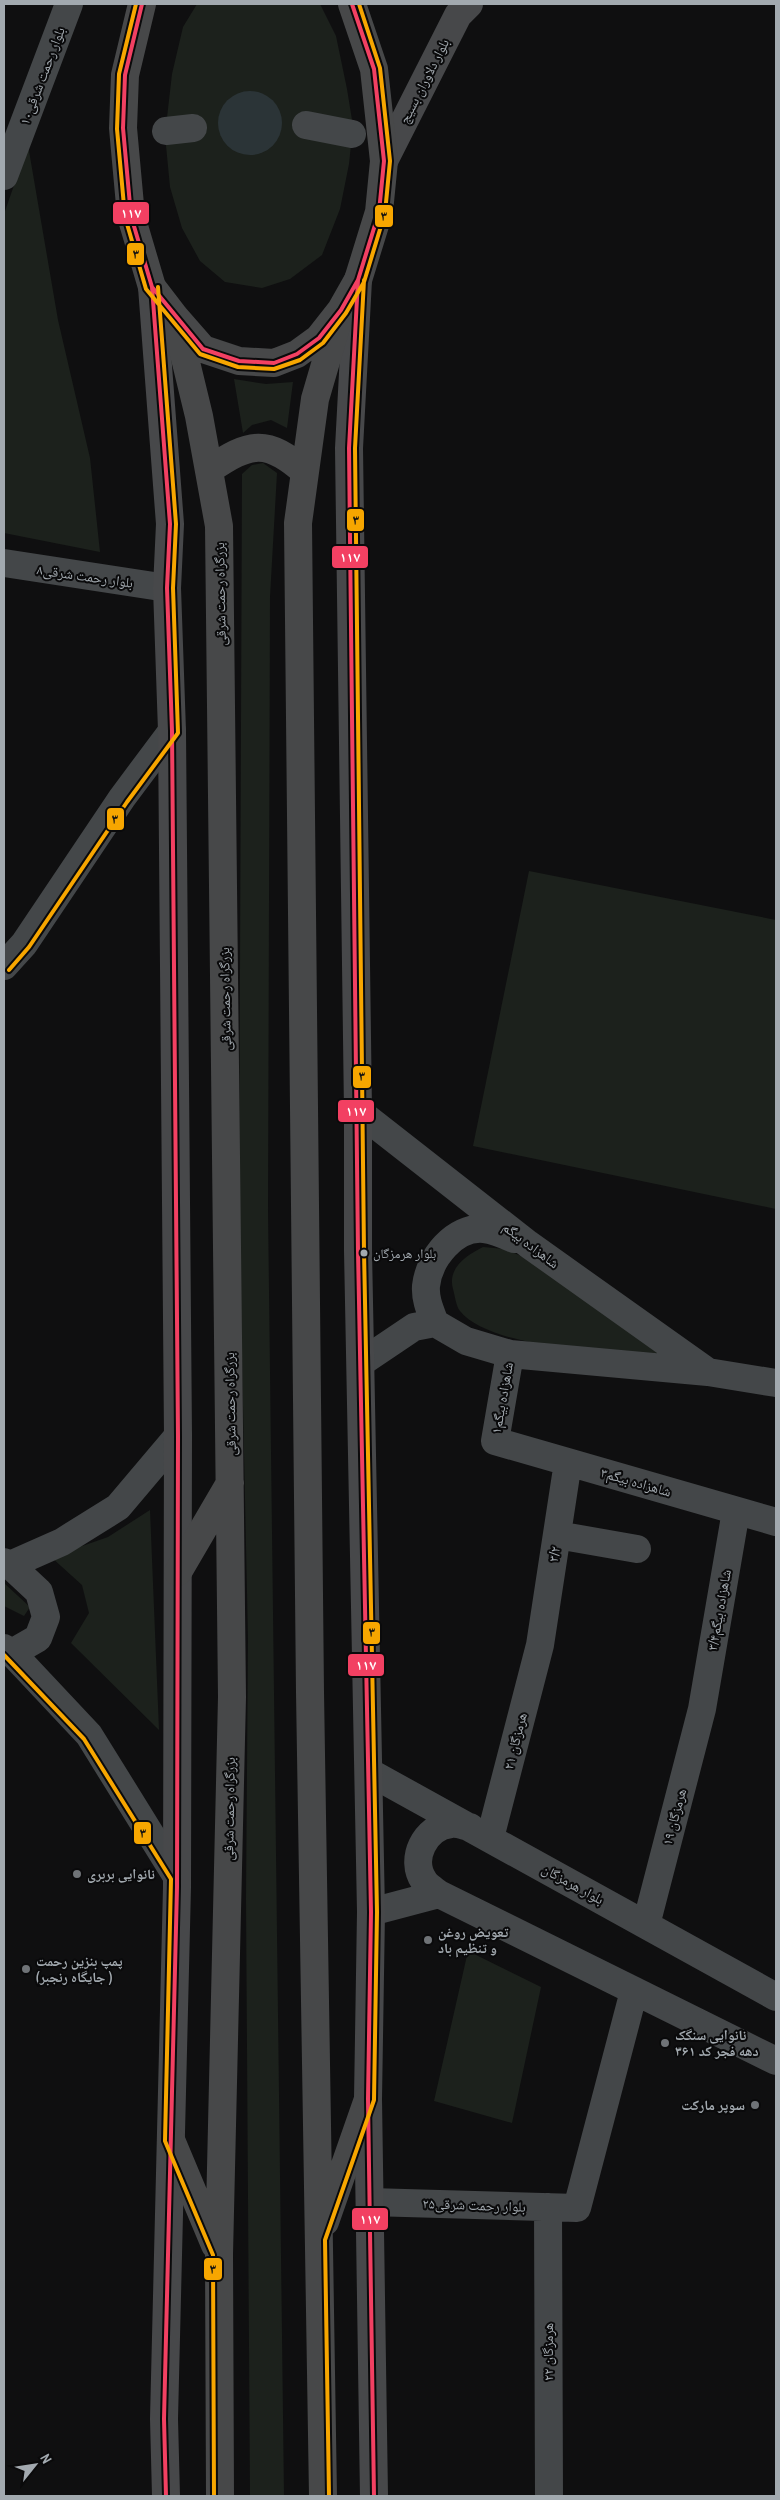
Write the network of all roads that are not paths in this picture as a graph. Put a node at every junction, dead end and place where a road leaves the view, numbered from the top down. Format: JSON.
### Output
{"nodes":[{"id":1,"x":69,"y":4,"type":"edge"},
{"id":2,"x":142,"y":4,"type":"edge"},
{"id":3,"x":352,"y":4,"type":"edge"},
{"id":4,"x":469,"y":4,"type":"edge"},
{"id":5,"x":306,"y":125,"type":"dead end"},
{"id":6,"x":193,"y":128,"type":"dead end"},
{"id":7,"x":166,"y":131,"type":"dead end"},
{"id":8,"x":352,"y":134,"type":"dead end"},
{"id":9,"x":384,"y":161,"type":"junction"},
{"id":10,"x":4,"y":176,"type":"edge"},
{"id":11,"x":358,"y":280,"type":"junction"},
{"id":12,"x":152,"y":287,"type":"junction"},
{"id":13,"x":341,"y":310,"type":"junction"},
{"id":14,"x":175,"y":317,"type":"junction"},
{"id":15,"x":209,"y":470,"type":"junction"},
{"id":16,"x":305,"y":472,"type":"junction"},
{"id":17,"x":4,"y":563,"type":"edge"},
{"id":18,"x":167,"y":588,"type":"junction"},
{"id":19,"x":172,"y":731,"type":"junction"},
{"id":20,"x":14,"y":941,"type":"edge"},
{"id":21,"x":4,"y":966,"type":"edge"},
{"id":22,"x":358,"y":1111,"type":"junction"},
{"id":23,"x":528,"y":1244,"type":"junction"},
{"id":24,"x":435,"y":1322,"type":"junction"},
{"id":25,"x":510,"y":1354,"type":"junction"},
{"id":26,"x":362,"y":1362,"type":"junction"},
{"id":27,"x":708,"y":1372,"type":"junction"},
{"id":28,"x":776,"y":1383,"type":"edge"},
{"id":29,"x":178,"y":1436,"type":"junction"},
{"id":30,"x":495,"y":1442,"type":"joint"},
{"id":31,"x":568,"y":1462,"type":"junction"},
{"id":32,"x":231,"y":1481,"type":"junction"},
{"id":33,"x":736,"y":1511,"type":"junction"},
{"id":34,"x":776,"y":1522,"type":"edge"},
{"id":35,"x":557,"y":1535,"type":"junction"},
{"id":36,"x":637,"y":1549,"type":"dead end"},
{"id":37,"x":7,"y":1563,"type":"edge"},
{"id":38,"x":178,"y":1572,"type":"junction"},
{"id":39,"x":540,"y":1645,"type":"joint"},
{"id":40,"x":8,"y":1651,"type":"edge"},
{"id":41,"x":702,"y":1709,"type":"joint"},
{"id":42,"x":369,"y":1772,"type":"junction"},
{"id":43,"x":480,"y":1832,"type":"junction"},
{"id":44,"x":177,"y":1877,"type":"junction"},
{"id":45,"x":439,"y":1894,"type":"junction"},
{"id":46,"x":371,"y":1912,"type":"junction"},
{"id":47,"x":646,"y":1925,"type":"junction"},
{"id":48,"x":634,"y":1991,"type":"junction"},
{"id":49,"x":776,"y":1997,"type":"edge"},
{"id":50,"x":776,"y":2061,"type":"edge"},
{"id":51,"x":368,"y":2099,"type":"junction"},
{"id":52,"x":171,"y":2140,"type":"junction"},
{"id":53,"x":370,"y":2202,"type":"junction"},
{"id":54,"x":548,"y":2207,"type":"junction"},
{"id":55,"x":319,"y":2240,"type":"junction"},
{"id":56,"x":218,"y":2254,"type":"junction"},
{"id":57,"x":166,"y":2496,"type":"edge"},
{"id":58,"x":220,"y":2496,"type":"edge"},
{"id":59,"x":323,"y":2496,"type":"edge"},
{"id":60,"x":374,"y":2496,"type":"edge"},
{"id":61,"x":549,"y":2496,"type":"edge"}],
"edges":[{"from":1,"to":10,"type":"street","name":"۱۰بلوار رحمت شرقی"},
{"from":2,"to":12,"type":"highway"},
{"from":3,"to":9,"type":"highway"},
{"from":4,"to":9,"type":"main road","name":"بلوار دلاوران بسیج"},
{"from":5,"to":8,"type":"street"},
{"from":6,"to":7,"type":"street"},
{"from":9,"to":11,"type":"highway"},
{"from":11,"to":13,"type":"highway"},
{"from":11,"to":22,"type":"main road"},
{"from":12,"to":14,"type":"highway"},
{"from":12,"to":18,"type":"main road"},
{"from":13,"to":14,"type":"highway"},
{"from":13,"to":16,"type":"highway"},
{"from":14,"to":15,"type":"highway","name":"بزرگراه رحمت شرقی"},
{"from":15,"to":16,"type":"highway"},
{"from":15,"to":32,"type":"highway","name":"بزرگراه رحمت شرقی"},
{"from":16,"to":55,"type":"highway"},
{"from":17,"to":18,"type":"street","name":"بلوار رحمت شرقی۸"},
{"from":18,"to":19,"type":"main road"},
{"from":19,"to":20,"type":"street"},
{"from":19,"to":29,"type":"main road"},
{"from":20,"to":21,"type":"street"},
{"from":22,"to":23,"type":"street","name":"شاهزاده بیگم"},
{"from":22,"to":26,"type":"main road"},
{"from":23,"to":24,"type":"street"},
{"from":23,"to":27,"type":"street","name":"شاهزاده بیگم"},
{"from":24,"to":25,"type":"street","name":"شاهزاده بیگم"},
{"from":24,"to":26,"type":"street"},
{"from":25,"to":27,"type":"street","name":"شاهزاده بیگم"},
{"from":25,"to":30,"type":"street","name":"شاهزاده بیگم۱"},
{"from":26,"to":42,"type":"main road"},
{"from":27,"to":28,"type":"street","name":"شاهزاده بیگم"},
{"from":29,"to":37,"type":"street"},
{"from":29,"to":38,"type":"main road"},
{"from":30,"to":31,"type":"street","name":"۳شاهزاده بیگم"},
{"from":31,"to":33,"type":"street","name":"۳شاهزاده بیگم"},
{"from":31,"to":35,"type":"street","name":"۳/۲"},
{"from":32,"to":38,"type":"highway"},
{"from":32,"to":56,"type":"highway","name":"بزرگراه رحمت شرقی"},
{"from":33,"to":34,"type":"street","name":"۳شاهزاده بیگم"},
{"from":33,"to":41,"type":"street","name":"۳/۴شاهزاده بیگم"},
{"from":35,"to":36,"type":"street"},
{"from":35,"to":39,"type":"street","name":"۳/۲"},
{"from":37,"to":40,"type":"street"},
{"from":38,"to":44,"type":"main road"},
{"from":39,"to":43,"type":"street","name":"هرمزگان ۲۱"},
{"from":40,"to":44,"type":"street"},
{"from":41,"to":47,"type":"street","name":"هرمزگان ۱۹"},
{"from":42,"to":43,"type":"street","name":"بلوار هرمزگان"},
{"from":42,"to":46,"type":"main road"},
{"from":43,"to":45,"type":"street"},
{"from":43,"to":47,"type":"street","name":"بلوار هرمزگان"},
{"from":44,"to":52,"type":"main road"},
{"from":45,"to":46,"type":"street"},
{"from":45,"to":48,"type":"street"},
{"from":46,"to":51,"type":"main road"},
{"from":47,"to":49,"type":"street","name":"بلوار هرمزگان"},
{"from":48,"to":50,"type":"street"},
{"from":48,"to":54,"type":"street","name":"بلوار رحمت شرقی۲۵"},
{"from":51,"to":53,"type":"main road"},
{"from":51,"to":55,"type":"highway"},
{"from":52,"to":56,"type":"highway"},
{"from":52,"to":57,"type":"main road"},
{"from":53,"to":54,"type":"street","name":"بلوار رحمت شرقی۲۵"},
{"from":53,"to":60,"type":"main road"},
{"from":54,"to":61,"type":"street","name":"هرمزگان ۲۲"},
{"from":55,"to":59,"type":"highway"},
{"from":56,"to":58,"type":"highway","name":"بزرگراه رحمت شرقی"}]}
